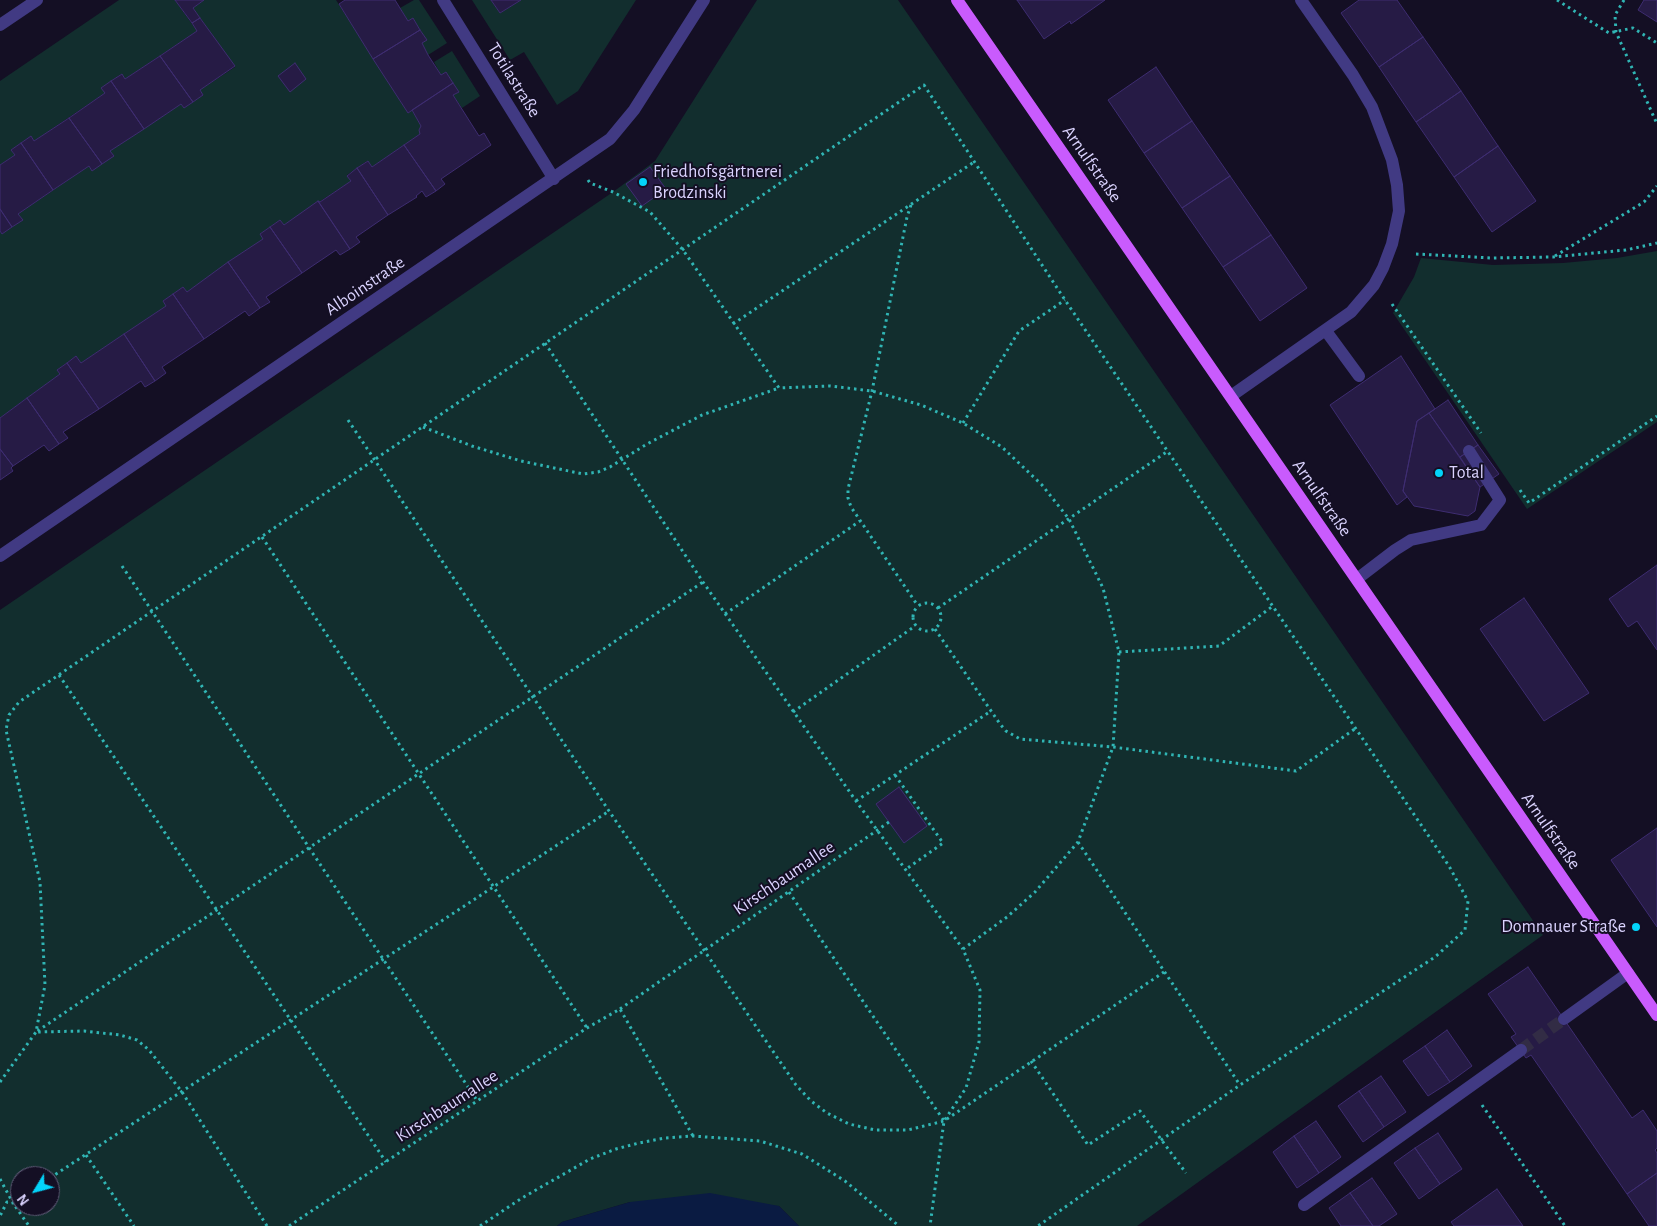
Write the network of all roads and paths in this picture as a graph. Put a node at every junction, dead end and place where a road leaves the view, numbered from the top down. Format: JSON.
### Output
{"nodes":[{"id":1,"x":37,"y":0,"type":"edge"},
{"id":2,"x":443,"y":0,"type":"edge"},
{"id":3,"x":704,"y":0,"type":"edge"},
{"id":4,"x":957,"y":0,"type":"edge"},
{"id":5,"x":1301,"y":0,"type":"edge"},
{"id":6,"x":1556,"y":0,"type":"edge"},
{"id":7,"x":1624,"y":0,"type":"edge"},
{"id":8,"x":0,"y":25,"type":"edge"},
{"id":9,"x":1616,"y":32,"type":"junction"},
{"id":10,"x":1657,"y":43,"type":"edge"},
{"id":11,"x":1657,"y":124,"type":"edge"},
{"id":12,"x":974,"y":162,"type":"junction"},
{"id":13,"x":576,"y":164,"type":"junction"},
{"id":14,"x":554,"y":179,"type":"junction"},
{"id":15,"x":1657,"y":186,"type":"edge"},
{"id":16,"x":911,"y":204,"type":"junction"},
{"id":17,"x":1655,"y":244,"type":"edge"},
{"id":18,"x":1657,"y":248,"type":"edge"},
{"id":19,"x":683,"y":250,"type":"junction"},
{"id":20,"x":1416,"y":254,"type":"dead end"},
{"id":21,"x":1553,"y":257,"type":"junction"},
{"id":22,"x":1065,"y":300,"type":"junction"},
{"id":23,"x":1392,"y":304,"type":"dead end"},
{"id":24,"x":733,"y":324,"type":"junction"},
{"id":25,"x":1326,"y":330,"type":"junction"},
{"id":26,"x":545,"y":343,"type":"junction"},
{"id":27,"x":1359,"y":376,"type":"dead end"},
{"id":28,"x":778,"y":388,"type":"junction"},
{"id":29,"x":872,"y":391,"type":"junction"},
{"id":30,"x":1231,"y":396,"type":"junction"},
{"id":31,"x":1657,"y":416,"type":"edge"},
{"id":32,"x":348,"y":420,"type":"dead end"},
{"id":33,"x":963,"y":423,"type":"junction"},
{"id":34,"x":423,"y":427,"type":"junction"},
{"id":35,"x":1485,"y":439,"type":"dead end"},
{"id":36,"x":1168,"y":451,"type":"junction"},
{"id":37,"x":1469,"y":451,"type":"dead end"},
{"id":38,"x":623,"y":459,"type":"junction"},
{"id":39,"x":375,"y":460,"type":"junction"},
{"id":40,"x":1518,"y":487,"type":"dead end"},
{"id":41,"x":1069,"y":519,"type":"junction"},
{"id":42,"x":860,"y":521,"type":"junction"},
{"id":43,"x":262,"y":537,"type":"junction"},
{"id":44,"x":0,"y":556,"type":"edge"},
{"id":45,"x":122,"y":566,"type":"dead end"},
{"id":46,"x":1357,"y":579,"type":"junction"},
{"id":47,"x":703,"y":582,"type":"junction"},
{"id":48,"x":918,"y":606,"type":"junction"},
{"id":49,"x":1273,"y":606,"type":"junction"},
{"id":50,"x":938,"y":608,"type":"junction"},
{"id":51,"x":153,"y":611,"type":"junction"},
{"id":52,"x":725,"y":614,"type":"junction"},
{"id":53,"x":915,"y":626,"type":"junction"},
{"id":54,"x":935,"y":629,"type":"junction"},
{"id":55,"x":1119,"y":652,"type":"junction"},
{"id":56,"x":59,"y":675,"type":"junction"},
{"id":57,"x":534,"y":697,"type":"junction"},
{"id":58,"x":991,"y":711,"type":"junction"},
{"id":59,"x":793,"y":712,"type":"junction"},
{"id":60,"x":1356,"y":728,"type":"junction"},
{"id":61,"x":1112,"y":747,"type":"junction"},
{"id":62,"x":419,"y":774,"type":"junction"},
{"id":63,"x":895,"y":775,"type":"junction"},
{"id":64,"x":856,"y":801,"type":"junction"},
{"id":65,"x":610,"y":811,"type":"junction"},
{"id":66,"x":889,"y":822,"type":"dead end"},
{"id":67,"x":877,"y":831,"type":"junction"},
{"id":68,"x":1078,"y":842,"type":"junction"},
{"id":69,"x":309,"y":848,"type":"junction"},
{"id":70,"x":905,"y":870,"type":"junction"},
{"id":71,"x":494,"y":887,"type":"junction"},
{"id":72,"x":788,"y":892,"type":"junction"},
{"id":73,"x":217,"y":910,"type":"junction"},
{"id":74,"x":963,"y":949,"type":"junction"},
{"id":75,"x":703,"y":950,"type":"junction"},
{"id":76,"x":384,"y":960,"type":"junction"},
{"id":77,"x":1164,"y":972,"type":"junction"},
{"id":78,"x":1628,"y":973,"type":"junction"},
{"id":79,"x":620,"y":1009,"type":"junction"},
{"id":80,"x":1657,"y":1015,"type":"edge"},
{"id":81,"x":1564,"y":1019,"type":"tunnel mouth"},
{"id":82,"x":291,"y":1020,"type":"junction"},
{"id":83,"x":587,"y":1028,"type":"junction"},
{"id":84,"x":36,"y":1032,"type":"junction"},
{"id":85,"x":1521,"y":1050,"type":"tunnel mouth"},
{"id":86,"x":1032,"y":1061,"type":"junction"},
{"id":87,"x":0,"y":1082,"type":"edge"},
{"id":88,"x":1240,"y":1084,"type":"junction"},
{"id":89,"x":1469,"y":1087,"type":"junction"},
{"id":90,"x":182,"y":1092,"type":"junction"},
{"id":91,"x":478,"y":1102,"type":"junction"},
{"id":92,"x":944,"y":1121,"type":"junction"},
{"id":93,"x":693,"y":1136,"type":"junction"},
{"id":94,"x":1161,"y":1140,"type":"junction"},
{"id":95,"x":86,"y":1155,"type":"junction"},
{"id":96,"x":386,"y":1162,"type":"junction"},
{"id":97,"x":60,"y":1172,"type":"edge"},
{"id":98,"x":1186,"y":1173,"type":"dead end"},
{"id":99,"x":0,"y":1179,"type":"edge"},
{"id":100,"x":10,"y":1197,"type":"edge"},
{"id":101,"x":10,"y":1202,"type":"edge"},
{"id":102,"x":1304,"y":1205,"type":"dead end"},
{"id":103,"x":0,"y":1216,"type":"edge"},
{"id":104,"x":134,"y":1226,"type":"edge"},
{"id":105,"x":267,"y":1226,"type":"edge"},
{"id":106,"x":289,"y":1226,"type":"edge"},
{"id":107,"x":480,"y":1226,"type":"edge"},
{"id":108,"x":899,"y":1226,"type":"edge"},
{"id":109,"x":930,"y":1226,"type":"edge"},
{"id":110,"x":1038,"y":1226,"type":"edge"},
{"id":111,"x":1565,"y":1226,"type":"edge"}],
"edges":[{"from":1,"to":8,"type":"street"},
{"from":2,"to":14,"type":"street","name":"Totilastraße"},
{"from":3,"to":13,"type":"street","name":"Alboinstraße"},
{"from":4,"to":30,"type":"main road","name":"Arnulfstraße"},
{"from":5,"to":25,"type":"street"},
{"from":6,"to":9,"type":"path"},
{"from":7,"to":9,"type":"path"},
{"from":9,"to":10,"type":"path"},
{"from":9,"to":11,"type":"path"},
{"from":12,"to":16,"type":"path"},
{"from":12,"to":19,"type":"path"},
{"from":12,"to":22,"type":"path"},
{"from":13,"to":14,"type":"street","name":"Alboinstraße"},
{"from":13,"to":19,"type":"path"},
{"from":14,"to":44,"type":"street","name":"Alboinstraße"},
{"from":15,"to":21,"type":"path"},
{"from":16,"to":24,"type":"path"},
{"from":16,"to":29,"type":"path"},
{"from":17,"to":18,"type":"path"},
{"from":17,"to":21,"type":"path"},
{"from":19,"to":24,"type":"path"},
{"from":19,"to":26,"type":"path"},
{"from":20,"to":21,"type":"path"},
{"from":22,"to":33,"type":"path"},
{"from":22,"to":36,"type":"path"},
{"from":23,"to":35,"type":"path"},
{"from":24,"to":28,"type":"path"},
{"from":25,"to":27,"type":"street"},
{"from":25,"to":30,"type":"street"},
{"from":26,"to":34,"type":"path"},
{"from":26,"to":38,"type":"path"},
{"from":28,"to":29,"type":"path"},
{"from":28,"to":38,"type":"path"},
{"from":29,"to":33,"type":"path"},
{"from":29,"to":42,"type":"path"},
{"from":30,"to":46,"type":"main road","name":"Arnulfstraße"},
{"from":31,"to":40,"type":"path"},
{"from":32,"to":39,"type":"path"},
{"from":33,"to":41,"type":"path"},
{"from":34,"to":38,"type":"path"},
{"from":34,"to":39,"type":"path"},
{"from":36,"to":41,"type":"path"},
{"from":36,"to":49,"type":"path"},
{"from":37,"to":46,"type":"street"},
{"from":38,"to":47,"type":"path"},
{"from":39,"to":43,"type":"path"},
{"from":39,"to":57,"type":"path"},
{"from":41,"to":50,"type":"path"},
{"from":41,"to":55,"type":"path"},
{"from":42,"to":48,"type":"path"},
{"from":42,"to":52,"type":"path"},
{"from":43,"to":51,"type":"path"},
{"from":43,"to":62,"type":"path"},
{"from":45,"to":51,"type":"path"},
{"from":46,"to":78,"type":"main road","name":"Arnulfstraße"},
{"from":47,"to":52,"type":"path"},
{"from":47,"to":57,"type":"path"},
{"from":48,"to":50,"type":"path"},
{"from":48,"to":53,"type":"path"},
{"from":49,"to":55,"type":"path"},
{"from":49,"to":60,"type":"path"},
{"from":50,"to":54,"type":"path"},
{"from":51,"to":56,"type":"path"},
{"from":51,"to":69,"type":"path"},
{"from":52,"to":59,"type":"path"},
{"from":53,"to":54,"type":"path"},
{"from":53,"to":59,"type":"path"},
{"from":54,"to":58,"type":"path"},
{"from":55,"to":61,"type":"path"},
{"from":56,"to":73,"type":"path"},
{"from":56,"to":84,"type":"path"},
{"from":57,"to":62,"type":"path"},
{"from":57,"to":65,"type":"path"},
{"from":58,"to":61,"type":"path"},
{"from":58,"to":63,"type":"path"},
{"from":59,"to":64,"type":"path"},
{"from":60,"to":61,"type":"path"},
{"from":60,"to":88,"type":"path"},
{"from":61,"to":68,"type":"path"},
{"from":62,"to":69,"type":"path"},
{"from":62,"to":71,"type":"path"},
{"from":63,"to":64,"type":"path"},
{"from":63,"to":70,"type":"path"},
{"from":64,"to":67,"type":"path"},
{"from":65,"to":71,"type":"path"},
{"from":65,"to":75,"type":"path"},
{"from":66,"to":67,"type":"path","name":"Kirschbaumallee"},
{"from":67,"to":70,"type":"path"},
{"from":67,"to":72,"type":"path","name":"Kirschbaumallee"},
{"from":68,"to":74,"type":"path"},
{"from":68,"to":77,"type":"path"},
{"from":69,"to":73,"type":"path"},
{"from":69,"to":76,"type":"path"},
{"from":70,"to":74,"type":"path"},
{"from":71,"to":76,"type":"path"},
{"from":71,"to":83,"type":"path"},
{"from":72,"to":75,"type":"path","name":"Kirschbaumallee"},
{"from":72,"to":92,"type":"path"},
{"from":73,"to":82,"type":"path"},
{"from":73,"to":84,"type":"path"},
{"from":74,"to":92,"type":"path"},
{"from":75,"to":79,"type":"path","name":"Kirschbaumallee"},
{"from":75,"to":92,"type":"path"},
{"from":76,"to":82,"type":"path"},
{"from":76,"to":91,"type":"path"},
{"from":77,"to":86,"type":"path"},
{"from":77,"to":88,"type":"path"},
{"from":78,"to":80,"type":"main road","name":"Arnulfstraße"},
{"from":78,"to":81,"type":"street"},
{"from":79,"to":83,"type":"path","name":"Kirschbaumallee"},
{"from":79,"to":93,"type":"path"},
{"from":82,"to":90,"type":"path"},
{"from":82,"to":96,"type":"path"},
{"from":83,"to":91,"type":"path","name":"Kirschbaumallee"},
{"from":84,"to":87,"type":"path"},
{"from":84,"to":90,"type":"path"},
{"from":85,"to":89,"type":"street"},
{"from":86,"to":92,"type":"path"},
{"from":86,"to":94,"type":"path"},
{"from":88,"to":94,"type":"path"},
{"from":89,"to":102,"type":"street"},
{"from":89,"to":111,"type":"path"},
{"from":90,"to":95,"type":"path"},
{"from":90,"to":105,"type":"path"},
{"from":91,"to":96,"type":"path","name":"Kirschbaumallee"},
{"from":92,"to":109,"type":"path"},
{"from":93,"to":107,"type":"path"},
{"from":93,"to":108,"type":"path"},
{"from":94,"to":98,"type":"path"},
{"from":94,"to":110,"type":"path"},
{"from":95,"to":97,"type":"path"},
{"from":95,"to":104,"type":"path"},
{"from":96,"to":106,"type":"path","name":"Kirschbaumallee"},
{"from":99,"to":100,"type":"path"},
{"from":101,"to":103,"type":"path"}]}
